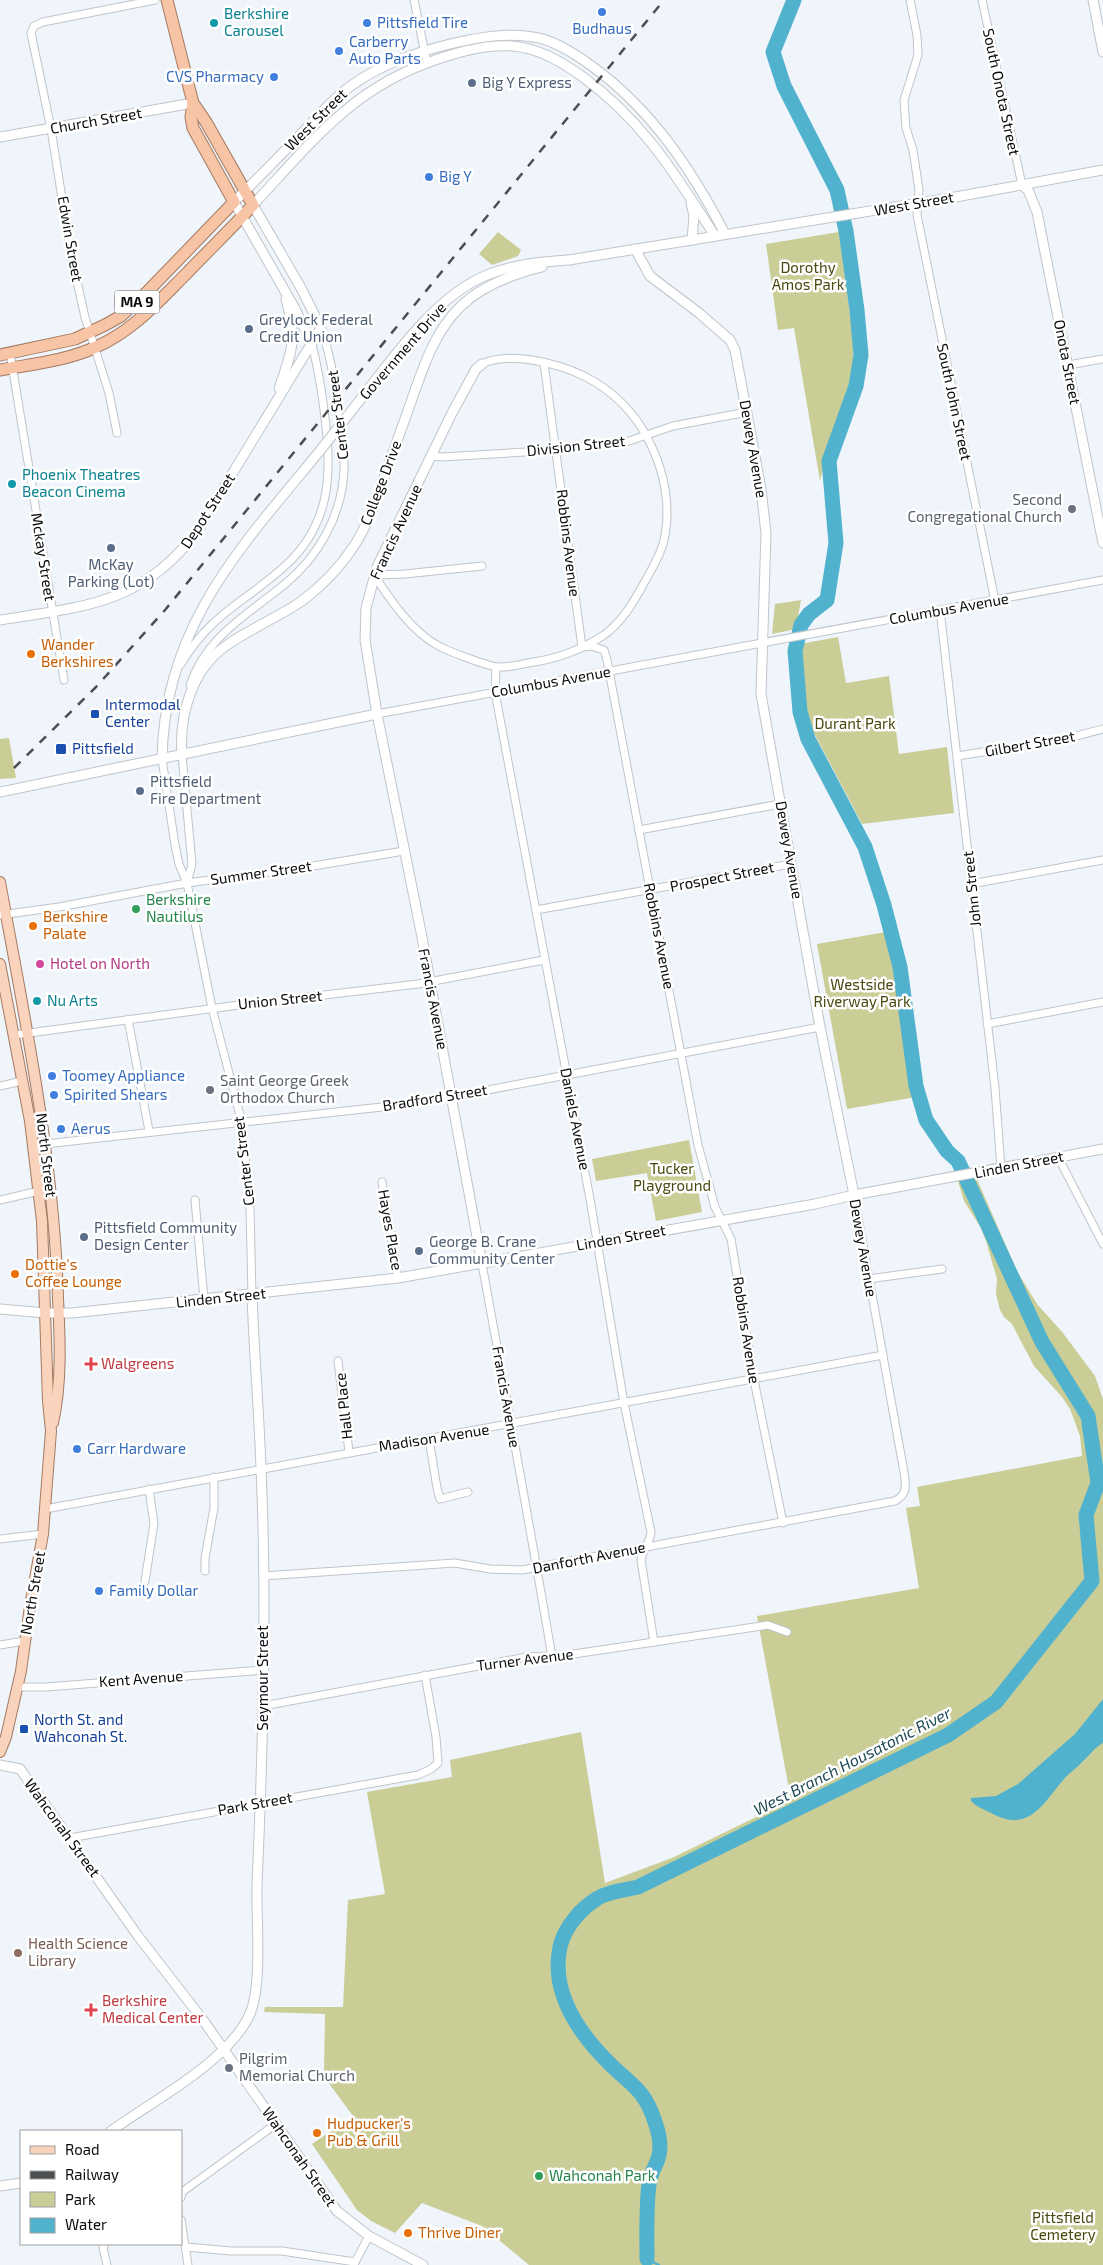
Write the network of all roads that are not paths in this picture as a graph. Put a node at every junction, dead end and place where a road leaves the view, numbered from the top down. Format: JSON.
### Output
{"nodes":[{"id":1,"x":155,"y":0,"type":"edge"},
{"id":2,"x":167,"y":0,"type":"edge"},
{"id":3,"x":414,"y":0,"type":"edge"},
{"id":4,"x":910,"y":0,"type":"edge"},
{"id":5,"x":982,"y":0,"type":"edge"},
{"id":6,"x":1093,"y":0,"type":"edge"},
{"id":7,"x":424,"y":50,"type":"junction"},
{"id":8,"x":1103,"y":52,"type":"edge"},
{"id":9,"x":427,"y":62,"type":"junction"},
{"id":10,"x":193,"y":103,"type":"junction"},
{"id":11,"x":51,"y":129,"type":"junction"},
{"id":12,"x":0,"y":138,"type":"edge"},
{"id":13,"x":1103,"y":170,"type":"edge"},
{"id":14,"x":1022,"y":185,"type":"junction"},
{"id":15,"x":245,"y":191,"type":"junction"},
{"id":16,"x":686,"y":191,"type":"junction"},
{"id":17,"x":234,"y":202,"type":"junction"},
{"id":18,"x":918,"y":203,"type":"junction"},
{"id":19,"x":253,"y":205,"type":"junction"},
{"id":20,"x":242,"y":217,"type":"junction"},
{"id":21,"x":725,"y":234,"type":"junction"},
{"id":22,"x":715,"y":236,"type":"junction"},
{"id":23,"x":692,"y":240,"type":"junction"},
{"id":24,"x":635,"y":249,"type":"junction"},
{"id":25,"x":570,"y":260,"type":"junction"},
{"id":26,"x":284,"y":290,"type":"junction"},
{"id":27,"x":321,"y":328,"type":"junction"},
{"id":28,"x":90,"y":333,"type":"junction"},
{"id":29,"x":311,"y":342,"type":"junction"},
{"id":30,"x":95,"y":348,"type":"junction"},
{"id":31,"x":5,"y":354,"type":"edge"},
{"id":32,"x":1103,"y":358,"type":"edge"},
{"id":33,"x":544,"y":363,"type":"junction"},
{"id":34,"x":482,"y":364,"type":"joint"},
{"id":35,"x":1068,"y":365,"type":"junction"},
{"id":36,"x":6,"y":369,"type":"edge"},
{"id":37,"x":274,"y":402,"type":"junction"},
{"id":38,"x":747,"y":412,"type":"junction"},
{"id":39,"x":117,"y":433,"type":"dead end"},
{"id":40,"x":646,"y":434,"type":"junction"},
{"id":41,"x":555,"y":449,"type":"junction"},
{"id":42,"x":432,"y":456,"type":"junction"},
{"id":43,"x":1103,"y":543,"type":"edge"},
{"id":44,"x":482,"y":566,"type":"dead end"},
{"id":45,"x":374,"y":575,"type":"junction"},
{"id":46,"x":1103,"y":580,"type":"edge"},
{"id":47,"x":995,"y":600,"type":"junction"},
{"id":48,"x":940,"y":610,"type":"junction"},
{"id":49,"x":52,"y":612,"type":"junction"},
{"id":50,"x":0,"y":620,"type":"edge"},
{"id":51,"x":762,"y":644,"type":"junction"},
{"id":52,"x":582,"y":647,"type":"junction"},
{"id":53,"x":496,"y":667,"type":"junction"},
{"id":54,"x":610,"y":672,"type":"junction"},
{"id":55,"x":64,"y":680,"type":"dead end"},
{"id":56,"x":172,"y":682,"type":"junction"},
{"id":57,"x":495,"y":692,"type":"junction"},
{"id":58,"x":183,"y":714,"type":"junction"},
{"id":59,"x":377,"y":714,"type":"junction"},
{"id":60,"x":1103,"y":729,"type":"edge"},
{"id":61,"x":182,"y":755,"type":"junction"},
{"id":62,"x":957,"y":756,"type":"junction"},
{"id":63,"x":162,"y":759,"type":"junction"},
{"id":64,"x":0,"y":792,"type":"edge"},
{"id":65,"x":780,"y":804,"type":"junction"},
{"id":66,"x":639,"y":830,"type":"junction"},
{"id":67,"x":404,"y":851,"type":"junction"},
{"id":68,"x":1103,"y":860,"type":"edge"},
{"id":69,"x":791,"y":864,"type":"junction"},
{"id":70,"x":0,"y":882,"type":"edge"},
{"id":71,"x":187,"y":883,"type":"junction"},
{"id":72,"x":971,"y":884,"type":"junction"},
{"id":73,"x":650,"y":890,"type":"junction"},
{"id":74,"x":536,"y":910,"type":"junction"},
{"id":75,"x":3,"y":915,"type":"edge"},
{"id":76,"x":544,"y":960,"type":"junction"},
{"id":77,"x":0,"y":964,"type":"edge"},
{"id":78,"x":429,"y":981,"type":"junction"},
{"id":79,"x":19,"y":987,"type":"junction"},
{"id":80,"x":2,"y":989,"type":"edge"},
{"id":81,"x":1103,"y":1002,"type":"edge"},
{"id":82,"x":212,"y":1008,"type":"junction"},
{"id":83,"x":128,"y":1019,"type":"junction"},
{"id":84,"x":986,"y":1024,"type":"junction"},
{"id":85,"x":820,"y":1026,"type":"junction"},
{"id":86,"x":28,"y":1032,"type":"junction"},
{"id":87,"x":14,"y":1034,"type":"junction"},
{"id":88,"x":680,"y":1053,"type":"junction"},
{"id":89,"x":566,"y":1073,"type":"junction"},
{"id":90,"x":22,"y":1081,"type":"junction"},
{"id":91,"x":0,"y":1086,"type":"edge"},
{"id":92,"x":451,"y":1097,"type":"junction"},
{"id":93,"x":242,"y":1123,"type":"junction"},
{"id":94,"x":148,"y":1131,"type":"junction"},
{"id":95,"x":45,"y":1144,"type":"junction"},
{"id":96,"x":1103,"y":1148,"type":"edge"},
{"id":97,"x":1058,"y":1157,"type":"junction"},
{"id":98,"x":1001,"y":1168,"type":"junction"},
{"id":99,"x":382,"y":1182,"type":"dead end"},
{"id":100,"x":39,"y":1191,"type":"junction"},
{"id":101,"x":854,"y":1195,"type":"junction"},
{"id":102,"x":0,"y":1200,"type":"edge"},
{"id":103,"x":195,"y":1200,"type":"dead end"},
{"id":104,"x":720,"y":1220,"type":"junction"},
{"id":105,"x":597,"y":1242,"type":"junction"},
{"id":106,"x":1103,"y":1244,"type":"edge"},
{"id":107,"x":482,"y":1264,"type":"junction"},
{"id":108,"x":942,"y":1270,"type":"dead end"},
{"id":109,"x":398,"y":1278,"type":"junction"},
{"id":110,"x":868,"y":1279,"type":"junction"},
{"id":111,"x":252,"y":1295,"type":"junction"},
{"id":112,"x":204,"y":1299,"type":"junction"},
{"id":113,"x":0,"y":1309,"type":"edge"},
{"id":114,"x":46,"y":1313,"type":"junction"},
{"id":115,"x":59,"y":1313,"type":"junction"},
{"id":116,"x":883,"y":1356,"type":"junction"},
{"id":117,"x":338,"y":1361,"type":"dead end"},
{"id":118,"x":754,"y":1380,"type":"junction"},
{"id":119,"x":624,"y":1403,"type":"junction"},
{"id":120,"x":510,"y":1425,"type":"junction"},
{"id":121,"x":51,"y":1431,"type":"junction"},
{"id":122,"x":429,"y":1439,"type":"junction"},
{"id":123,"x":348,"y":1452,"type":"junction"},
{"id":124,"x":262,"y":1469,"type":"junction"},
{"id":125,"x":214,"y":1477,"type":"junction"},
{"id":126,"x":149,"y":1489,"type":"junction"},
{"id":127,"x":906,"y":1490,"type":"joint"},
{"id":128,"x":468,"y":1492,"type":"dead end"},
{"id":129,"x":45,"y":1509,"type":"junction"},
{"id":130,"x":783,"y":1523,"type":"junction"},
{"id":131,"x":43,"y":1534,"type":"junction"},
{"id":132,"x":0,"y":1539,"type":"edge"},
{"id":133,"x":648,"y":1546,"type":"junction"},
{"id":134,"x":537,"y":1568,"type":"junction"},
{"id":135,"x":205,"y":1571,"type":"dead end"},
{"id":136,"x":263,"y":1576,"type":"junction"},
{"id":137,"x":145,"y":1581,"type":"dead end"},
{"id":138,"x":787,"y":1632,"type":"dead end"},
{"id":139,"x":24,"y":1641,"type":"junction"},
{"id":140,"x":654,"y":1642,"type":"junction"},
{"id":141,"x":0,"y":1645,"type":"edge"},
{"id":142,"x":552,"y":1657,"type":"junction"},
{"id":143,"x":264,"y":1670,"type":"junction"},
{"id":144,"x":425,"y":1675,"type":"junction"},
{"id":145,"x":19,"y":1687,"type":"junction"},
{"id":146,"x":263,"y":1706,"type":"junction"},
{"id":147,"x":0,"y":1752,"type":"edge"},
{"id":148,"x":0,"y":1765,"type":"edge"},
{"id":149,"x":262,"y":1802,"type":"junction"},
{"id":150,"x":70,"y":1838,"type":"junction"},
{"id":151,"x":224,"y":2052,"type":"junction"},
{"id":152,"x":276,"y":2124,"type":"junction"},
{"id":153,"x":112,"y":2130,"type":"edge"},
{"id":154,"x":20,"y":2182,"type":"edge"},
{"id":155,"x":0,"y":2186,"type":"edge"},
{"id":156,"x":182,"y":2194,"type":"edge"},
{"id":157,"x":182,"y":2226,"type":"edge"},
{"id":158,"x":369,"y":2236,"type":"junction"},
{"id":159,"x":104,"y":2245,"type":"edge"},
{"id":160,"x":186,"y":2248,"type":"junction"},
{"id":161,"x":354,"y":2263,"type":"edge"},
{"id":162,"x":107,"y":2265,"type":"edge"},
{"id":163,"x":188,"y":2265,"type":"edge"},
{"id":164,"x":423,"y":2265,"type":"edge"}],
"edges":[{"from":1,"to":11,"type":"street","name":"Edwin Street"},
{"from":2,"to":10,"type":"highway","name":"Center Street"},
{"from":3,"to":7,"type":"street"},
{"from":4,"to":18,"type":"street","name":"South John Street"},
{"from":5,"to":14,"type":"street","name":"South Onota Street"},
{"from":6,"to":8,"type":"street"},
{"from":7,"to":9,"type":"street"},
{"from":7,"to":15,"type":"street","name":"West Street"},
{"from":7,"to":21,"type":"street","name":"West Street"},
{"from":9,"to":16,"type":"street","name":"West Street"},
{"from":9,"to":19,"type":"street","name":"West Street"},
{"from":10,"to":11,"type":"street","name":"Church Street"},
{"from":10,"to":15,"type":"highway","name":"Center Street"},
{"from":10,"to":17,"type":"highway","name":"Center Street"},
{"from":11,"to":12,"type":"street","name":"Church Street"},
{"from":11,"to":28,"type":"street","name":"Edwin Street"},
{"from":13,"to":14,"type":"street","name":"West Street"},
{"from":14,"to":18,"type":"street","name":"West Street"},
{"from":14,"to":35,"type":"street","name":"Onota Street"},
{"from":15,"to":17,"type":"street","name":"West Street"},
{"from":15,"to":19,"type":"highway","name":"Center Street"},
{"from":16,"to":22,"type":"street","name":"West Street"},
{"from":16,"to":23,"type":"street","name":"West Street"},
{"from":17,"to":20,"type":"street","name":"Center Street"},
{"from":17,"to":28,"type":"highway","name":"West Street","number":"MA 9"},
{"from":18,"to":21,"type":"street","name":"West Street"},
{"from":18,"to":47,"type":"street","name":"South John Street"},
{"from":19,"to":20,"type":"highway","name":"West Street","number":"MA 9"},
{"from":19,"to":27,"type":"street","name":"Center Street"},
{"from":20,"to":26,"type":"street","name":"Center Street"},
{"from":20,"to":30,"type":"highway","name":"West Street","number":"MA 9"},
{"from":21,"to":22,"type":"street","name":"West Street"},
{"from":22,"to":23,"type":"street","name":"Government Drive"},
{"from":23,"to":24,"type":"street","name":"Government Drive"},
{"from":24,"to":25,"type":"street","name":"Government Drive"},
{"from":24,"to":38,"type":"street","name":"Dewey Avenue"},
{"from":25,"to":56,"type":"street","name":"Government Drive","bridge":true},
{"from":25,"to":58,"type":"street","name":"College Drive"},
{"from":26,"to":29,"type":"street","name":"Center Street"},
{"from":26,"to":37,"type":"street","name":"Depot Street"},
{"from":27,"to":29,"type":"street","name":"Depot Street"},
{"from":27,"to":58,"type":"street","name":"Center Street"},
{"from":28,"to":30,"type":"street","name":"Edwin Street"},
{"from":28,"to":31,"type":"highway","name":"West Street","number":"MA 9"},
{"from":29,"to":37,"type":"street","name":"Depot Street"},
{"from":29,"to":56,"type":"street","name":"Center Street"},
{"from":30,"to":36,"type":"highway","name":"West Street","number":"MA 9"},
{"from":30,"to":39,"type":"street","name":"Edwin Street"},
{"from":31,"to":36,"type":"street","name":"Mckay Street"},
{"from":32,"to":35,"type":"street"},
{"from":33,"to":34,"type":"street"},
{"from":33,"to":40,"type":"street"},
{"from":33,"to":41,"type":"street","name":"Robbins Avenue"},
{"from":34,"to":42,"type":"street","name":"Francis Avenue"},
{"from":35,"to":43,"type":"street","name":"Onota Street"},
{"from":36,"to":49,"type":"street","name":"Mckay Street"},
{"from":37,"to":49,"type":"street","name":"Depot Street"},
{"from":38,"to":40,"type":"street","name":"Division Street"},
{"from":38,"to":51,"type":"street","name":"Dewey Avenue"},
{"from":40,"to":41,"type":"street","name":"Division Street"},
{"from":40,"to":52,"type":"street"},
{"from":41,"to":42,"type":"street","name":"Division Street"},
{"from":41,"to":52,"type":"street","name":"Robbins Avenue"},
{"from":42,"to":45,"type":"street","name":"Francis Avenue"},
{"from":44,"to":45,"type":"street"},
{"from":45,"to":53,"type":"street"},
{"from":45,"to":59,"type":"street","name":"Francis Avenue"},
{"from":46,"to":47,"type":"street","name":"Columbus Avenue"},
{"from":47,"to":48,"type":"street","name":"Columbus Avenue"},
{"from":48,"to":51,"type":"street","name":"Columbus Avenue"},
{"from":48,"to":62,"type":"street","name":"John Street"},
{"from":49,"to":50,"type":"street","name":"Depot Street"},
{"from":49,"to":55,"type":"street","name":"Mckay Street"},
{"from":51,"to":54,"type":"street","name":"Columbus Avenue"},
{"from":51,"to":65,"type":"street","name":"Dewey Avenue"},
{"from":52,"to":53,"type":"street"},
{"from":52,"to":54,"type":"street","name":"Robbins Avenue"},
{"from":53,"to":57,"type":"street","name":"Daniels Avenue"},
{"from":54,"to":57,"type":"street","name":"Columbus Avenue"},
{"from":54,"to":66,"type":"street","name":"Robbins Avenue"},
{"from":56,"to":63,"type":"street","name":"Center Street"},
{"from":57,"to":59,"type":"street","name":"Columbus Avenue"},
{"from":57,"to":74,"type":"street","name":"Daniels Avenue"},
{"from":58,"to":61,"type":"street","name":"Center Street"},
{"from":59,"to":61,"type":"street","name":"Columbus Avenue"},
{"from":59,"to":67,"type":"street","name":"Francis Avenue"},
{"from":60,"to":62,"type":"street","name":"Gilbert Street"},
{"from":61,"to":63,"type":"street","name":"Columbus Avenue"},
{"from":61,"to":71,"type":"street","name":"Center Street"},
{"from":62,"to":72,"type":"street","name":"John Street"},
{"from":63,"to":64,"type":"street","name":"Columbus Avenue"},
{"from":63,"to":71,"type":"street","name":"Center Street"},
{"from":65,"to":66,"type":"street"},
{"from":65,"to":69,"type":"street","name":"Dewey Avenue"},
{"from":66,"to":73,"type":"street","name":"Robbins Avenue"},
{"from":67,"to":71,"type":"street","name":"Summer Street"},
{"from":67,"to":78,"type":"street","name":"Francis Avenue"},
{"from":68,"to":72,"type":"street"},
{"from":69,"to":73,"type":"street","name":"Prospect Street"},
{"from":69,"to":85,"type":"street","name":"Dewey Avenue"},
{"from":70,"to":75,"type":"main road","name":"North Street"},
{"from":71,"to":75,"type":"street","name":"Summer Street"},
{"from":71,"to":82,"type":"street","name":"Center Street"},
{"from":72,"to":84,"type":"street","name":"John Street"},
{"from":73,"to":74,"type":"street","name":"Prospect Street"},
{"from":73,"to":88,"type":"street","name":"Robbins Avenue"},
{"from":74,"to":76,"type":"street","name":"Daniels Avenue"},
{"from":75,"to":79,"type":"main road","name":"North Street"},
{"from":76,"to":78,"type":"street","name":"Union Street"},
{"from":76,"to":89,"type":"street","name":"Daniels Avenue"},
{"from":77,"to":80,"type":"main road","name":"North Street"},
{"from":78,"to":82,"type":"street","name":"Union Street"},
{"from":78,"to":92,"type":"street","name":"Francis Avenue"},
{"from":79,"to":80,"type":"street"},
{"from":79,"to":86,"type":"main road","name":"North Street"},
{"from":80,"to":87,"type":"main road","name":"North Street"},
{"from":81,"to":84,"type":"street"},
{"from":82,"to":83,"type":"street","name":"Union Street"},
{"from":82,"to":93,"type":"street","name":"Center Street"},
{"from":83,"to":86,"type":"street","name":"Union Street"},
{"from":83,"to":94,"type":"street"},
{"from":84,"to":98,"type":"street","name":"John Street"},
{"from":85,"to":88,"type":"street","name":"Bradford Street"},
{"from":85,"to":101,"type":"street","name":"Dewey Avenue"},
{"from":86,"to":87,"type":"street","name":"Union Street"},
{"from":86,"to":95,"type":"main road","name":"North Street"},
{"from":87,"to":90,"type":"main road","name":"North Street"},
{"from":88,"to":89,"type":"street","name":"Bradford Street"},
{"from":88,"to":104,"type":"street","name":"Robbins Avenue"},
{"from":89,"to":92,"type":"street","name":"Bradford Street"},
{"from":89,"to":105,"type":"street","name":"Daniels Avenue"},
{"from":90,"to":91,"type":"street"},
{"from":90,"to":100,"type":"main road","name":"North Street"},
{"from":92,"to":93,"type":"street","name":"Bradford Street"},
{"from":92,"to":107,"type":"street","name":"Francis Avenue"},
{"from":93,"to":94,"type":"street","name":"Bradford Street"},
{"from":93,"to":111,"type":"street","name":"Center Street"},
{"from":94,"to":95,"type":"street","name":"Bradford Street"},
{"from":95,"to":115,"type":"main road","name":"North Street"},
{"from":96,"to":97,"type":"street","name":"Linden Street"},
{"from":97,"to":98,"type":"street","name":"Linden Street"},
{"from":97,"to":106,"type":"street"},
{"from":98,"to":101,"type":"street","name":"Linden Street"},
{"from":99,"to":109,"type":"street","name":"Hayes Place"},
{"from":100,"to":102,"type":"street"},
{"from":100,"to":114,"type":"main road","name":"North Street"},
{"from":101,"to":104,"type":"street","name":"Linden Street"},
{"from":101,"to":110,"type":"street","name":"Dewey Avenue"},
{"from":103,"to":112,"type":"street"},
{"from":104,"to":105,"type":"street","name":"Linden Street"},
{"from":104,"to":118,"type":"street","name":"Robbins Avenue"},
{"from":105,"to":107,"type":"street","name":"Linden Street"},
{"from":105,"to":119,"type":"street","name":"Daniels Avenue"},
{"from":107,"to":109,"type":"street","name":"Linden Street"},
{"from":107,"to":120,"type":"street","name":"Francis Avenue"},
{"from":108,"to":110,"type":"street"},
{"from":109,"to":111,"type":"street","name":"Linden Street"},
{"from":110,"to":116,"type":"street","name":"Dewey Avenue"},
{"from":111,"to":112,"type":"street","name":"Linden Street"},
{"from":111,"to":124,"type":"street","name":"Seymour Street"},
{"from":112,"to":115,"type":"street","name":"Linden Street"},
{"from":113,"to":114,"type":"street","name":"Linden Street"},
{"from":114,"to":115,"type":"street","name":"Linden Street"},
{"from":114,"to":121,"type":"main road","name":"North Street"},
{"from":115,"to":121,"type":"main road","name":"North Street"},
{"from":116,"to":118,"type":"street","name":"Madison Avenue"},
{"from":116,"to":127,"type":"street","name":"Dewey Avenue"},
{"from":117,"to":123,"type":"street","name":"Hall Place"},
{"from":118,"to":119,"type":"street","name":"Madison Avenue"},
{"from":118,"to":130,"type":"street","name":"Robbins Avenue"},
{"from":119,"to":120,"type":"street","name":"Madison Avenue"},
{"from":119,"to":133,"type":"street","name":"Daniels Avenue"},
{"from":120,"to":122,"type":"street","name":"Madison Avenue"},
{"from":120,"to":134,"type":"street","name":"Francis Avenue"},
{"from":121,"to":129,"type":"main road","name":"North Street"},
{"from":122,"to":123,"type":"street","name":"Madison Avenue"},
{"from":122,"to":128,"type":"street"},
{"from":123,"to":124,"type":"street","name":"Madison Avenue"},
{"from":124,"to":125,"type":"street","name":"Madison Avenue"},
{"from":124,"to":136,"type":"street","name":"Seymour Street"},
{"from":125,"to":126,"type":"street","name":"Madison Avenue"},
{"from":125,"to":135,"type":"street"},
{"from":126,"to":129,"type":"street","name":"Madison Avenue"},
{"from":126,"to":137,"type":"street"},
{"from":127,"to":130,"type":"street","name":"Danforth Avenue"},
{"from":129,"to":131,"type":"main road","name":"North Street"},
{"from":130,"to":133,"type":"street","name":"Danforth Avenue"},
{"from":131,"to":132,"type":"street"},
{"from":131,"to":139,"type":"main road","name":"North Street"},
{"from":133,"to":134,"type":"street","name":"Danforth Avenue"},
{"from":133,"to":140,"type":"street","name":"Daniels Avenue"},
{"from":134,"to":136,"type":"street","name":"Danforth Avenue"},
{"from":134,"to":142,"type":"street","name":"Francis Avenue"},
{"from":136,"to":143,"type":"street","name":"Seymour Street"},
{"from":138,"to":140,"type":"street","name":"Turner Avenue"},
{"from":139,"to":141,"type":"street"},
{"from":139,"to":145,"type":"main road","name":"North Street"},
{"from":140,"to":142,"type":"street","name":"Turner Avenue"},
{"from":142,"to":144,"type":"street","name":"Turner Avenue"},
{"from":143,"to":145,"type":"street","name":"Kent Avenue"},
{"from":143,"to":146,"type":"street","name":"Seymour Street"},
{"from":144,"to":146,"type":"street","name":"Turner Avenue"},
{"from":144,"to":149,"type":"street","name":"Park Street"},
{"from":145,"to":147,"type":"main road","name":"North Street"},
{"from":146,"to":149,"type":"street","name":"Seymour Street"},
{"from":148,"to":150,"type":"street","name":"Wahconah Street"},
{"from":149,"to":150,"type":"street","name":"Park Street"},
{"from":149,"to":151,"type":"street","name":"Seymour Street"},
{"from":150,"to":151,"type":"street","name":"Wahconah Street"},
{"from":151,"to":152,"type":"street","name":"Wahconah Street"},
{"from":151,"to":153,"type":"street","name":"Seymour Street"},
{"from":152,"to":156,"type":"street"},
{"from":152,"to":158,"type":"street","name":"Wahconah Street"},
{"from":154,"to":155,"type":"street"},
{"from":157,"to":160,"type":"street"},
{"from":158,"to":161,"type":"street"},
{"from":158,"to":164,"type":"street","name":"Wahconah Street"},
{"from":159,"to":162,"type":"street"},
{"from":160,"to":161,"type":"street"},
{"from":160,"to":163,"type":"street"}]}
